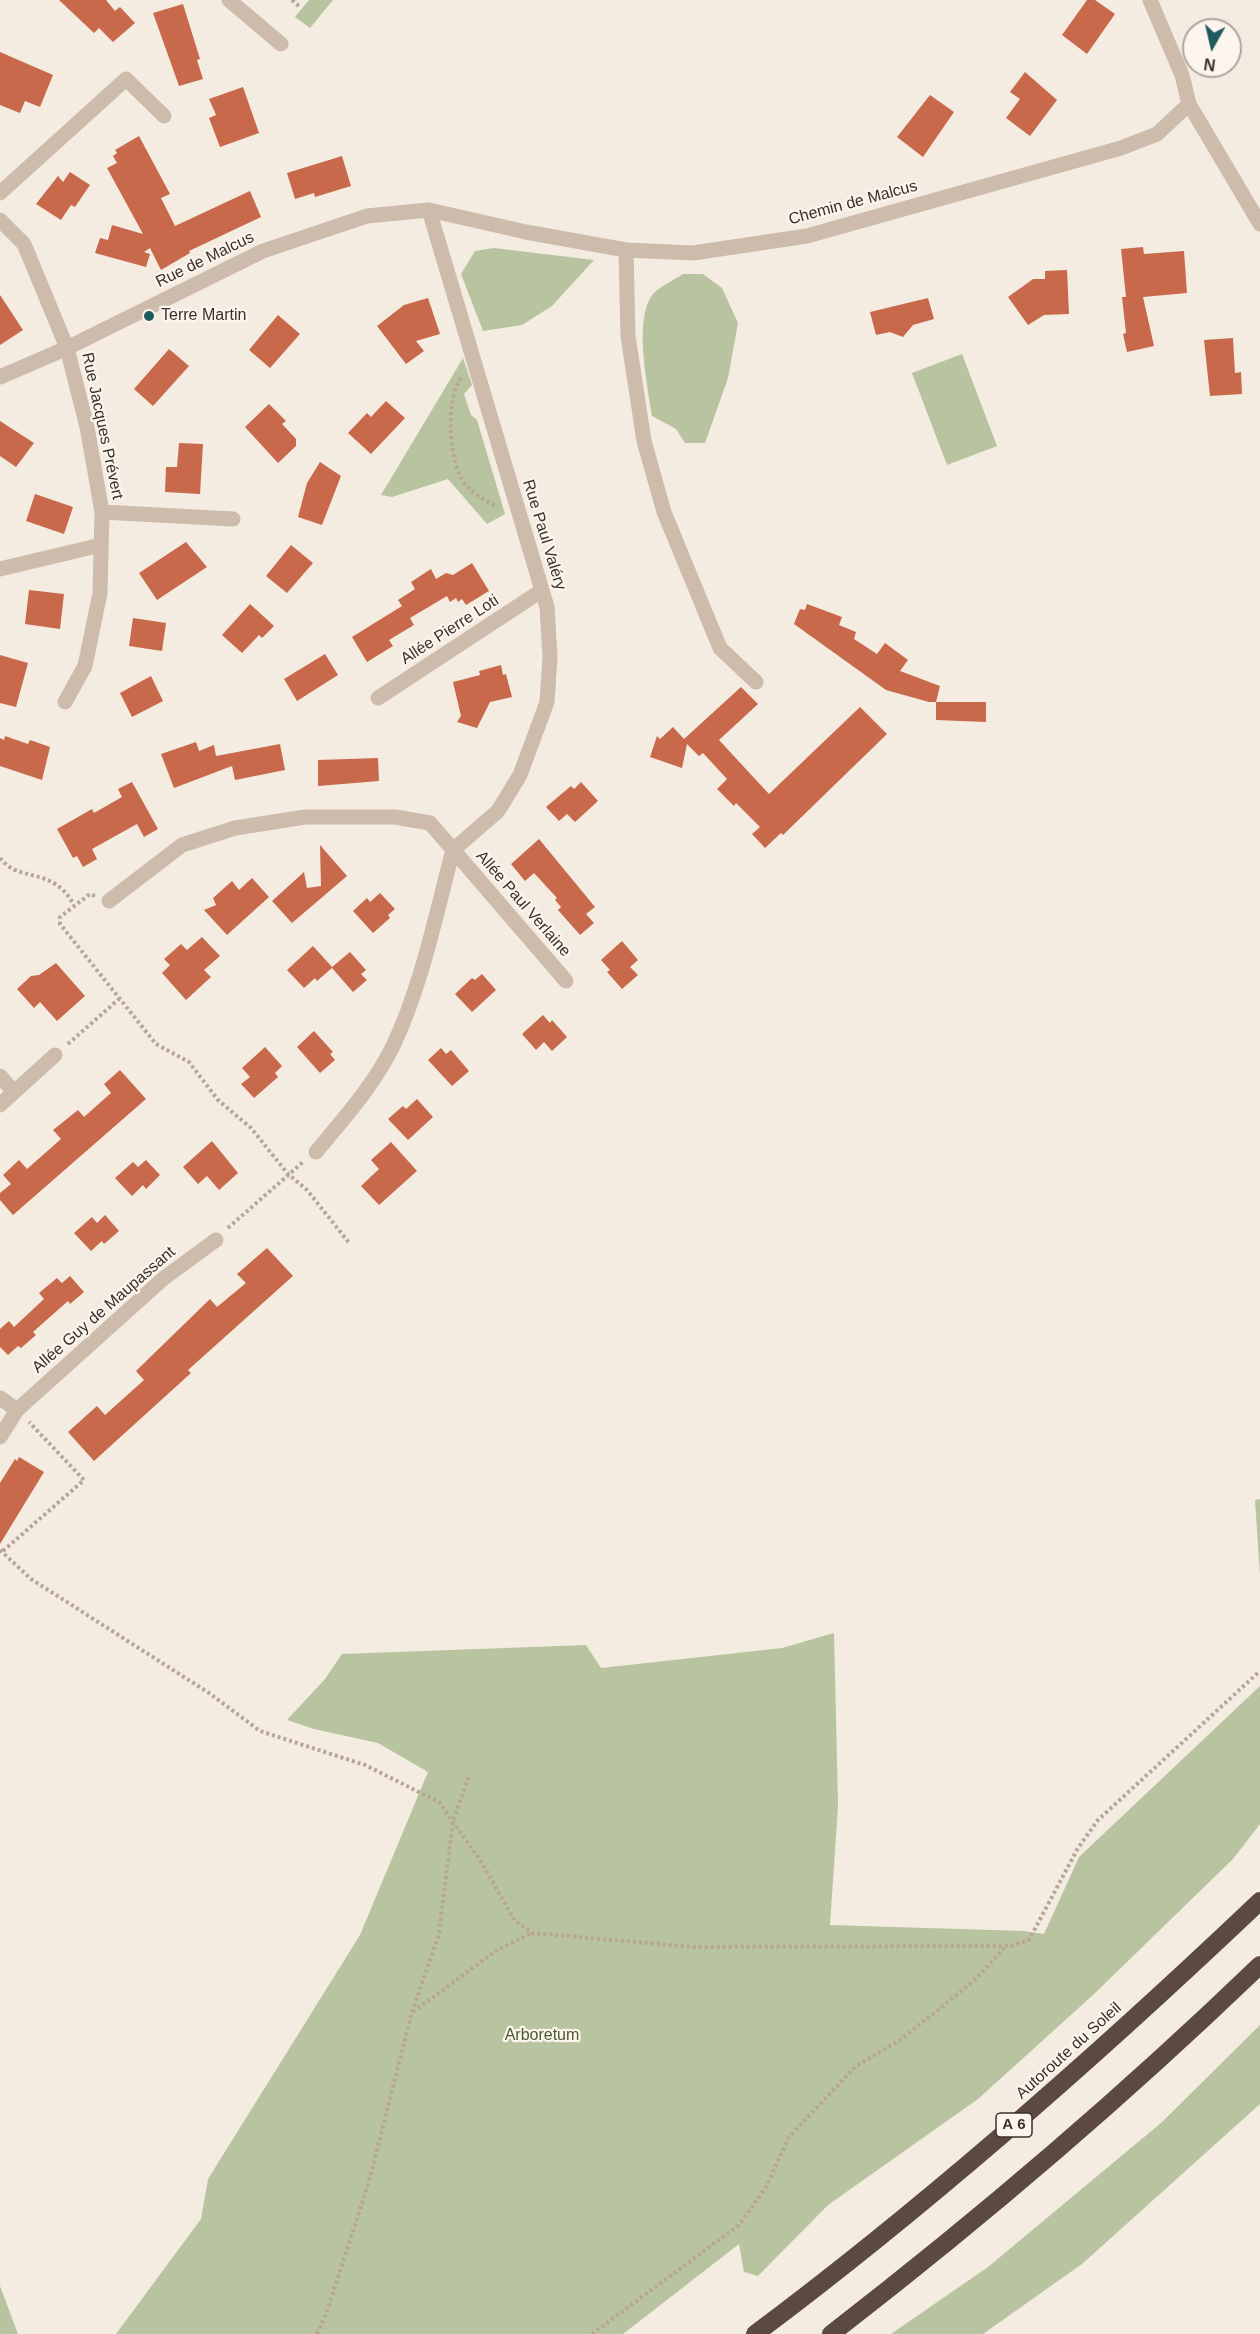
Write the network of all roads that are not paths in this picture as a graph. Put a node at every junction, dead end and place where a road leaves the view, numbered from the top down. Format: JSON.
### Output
{"nodes":[{"id":1,"x":229,"y":0,"type":"edge"},
{"id":2,"x":1149,"y":0,"type":"edge"},
{"id":3,"x":281,"y":44,"type":"dead end"},
{"id":4,"x":1189,"y":104,"type":"junction"},
{"id":5,"x":164,"y":116,"type":"dead end"},
{"id":6,"x":0,"y":193,"type":"edge"},
{"id":7,"x":433,"y":211,"type":"junction"},
{"id":8,"x":0,"y":220,"type":"edge"},
{"id":9,"x":1260,"y":224,"type":"edge"},
{"id":10,"x":626,"y":250,"type":"junction"},
{"id":11,"x":67,"y":348,"type":"junction"},
{"id":12,"x":0,"y":377,"type":"edge"},
{"id":13,"x":102,"y":512,"type":"junction"},
{"id":14,"x":233,"y":519,"type":"dead end"},
{"id":15,"x":100,"y":545,"type":"junction"},
{"id":16,"x":0,"y":569,"type":"edge"},
{"id":17,"x":542,"y":591,"type":"junction"},
{"id":18,"x":756,"y":682,"type":"dead end"},
{"id":19,"x":378,"y":698,"type":"dead end"},
{"id":20,"x":65,"y":702,"type":"dead end"},
{"id":21,"x":453,"y":850,"type":"junction"},
{"id":22,"x":109,"y":902,"type":"road end"},
{"id":23,"x":566,"y":981,"type":"dead end"},
{"id":24,"x":55,"y":1055,"type":"road end"},
{"id":25,"x":0,"y":1076,"type":"edge"},
{"id":26,"x":14,"y":1092,"type":"junction"},
{"id":27,"x":0,"y":1106,"type":"edge"},
{"id":28,"x":316,"y":1152,"type":"road end"},
{"id":29,"x":216,"y":1240,"type":"road end"},
{"id":30,"x":0,"y":1398,"type":"edge"},
{"id":31,"x":17,"y":1410,"type":"junction"},
{"id":32,"x":0,"y":1437,"type":"edge"},
{"id":33,"x":1260,"y":1900,"type":"edge"},
{"id":34,"x":1260,"y":1965,"type":"edge"},
{"id":35,"x":755,"y":2334,"type":"edge"},
{"id":36,"x":831,"y":2334,"type":"edge"}],
"edges":[{"from":1,"to":3,"type":"street"},
{"from":2,"to":4,"type":"street"},
{"from":4,"to":9,"type":"street"},
{"from":4,"to":10,"type":"street","name":"Chemin de Malcus"},
{"from":5,"to":6,"type":"street"},
{"from":7,"to":10,"type":"street","name":"Chemin de Malcus"},
{"from":7,"to":11,"type":"street","name":"Rue de Malcus"},
{"from":7,"to":17,"type":"street","name":"Rue Paul Valéry"},
{"from":8,"to":11,"type":"street","name":"Rue Jacques Prévert"},
{"from":10,"to":18,"type":"street"},
{"from":11,"to":12,"type":"street","name":"Rue de Malcus"},
{"from":11,"to":13,"type":"street","name":"Rue Jacques Prévert"},
{"from":13,"to":14,"type":"street","name":"Rue Jacques Prévert"},
{"from":13,"to":15,"type":"street","name":"Rue Jacques Prévert"},
{"from":15,"to":16,"type":"street"},
{"from":15,"to":20,"type":"street","name":"Rue Jacques Prévert"},
{"from":17,"to":19,"type":"street","name":"Allée Pierre Loti"},
{"from":17,"to":21,"type":"street","name":"Rue Paul Valéry"},
{"from":21,"to":22,"type":"street","name":"Allée Paul Verlaine"},
{"from":21,"to":23,"type":"street","name":"Allée Paul Verlaine"},
{"from":21,"to":28,"type":"street"},
{"from":24,"to":26,"type":"street"},
{"from":25,"to":26,"type":"street"},
{"from":26,"to":27,"type":"street"},
{"from":29,"to":31,"type":"street","name":"Allée Guy de Maupassant"},
{"from":30,"to":31,"type":"street"},
{"from":31,"to":32,"type":"street","name":"Allée Guy de Maupassant"},
{"from":33,"to":35,"type":"highway","name":"Autoroute du Soleil","number":"A 6"},
{"from":34,"to":36,"type":"highway"}]}
